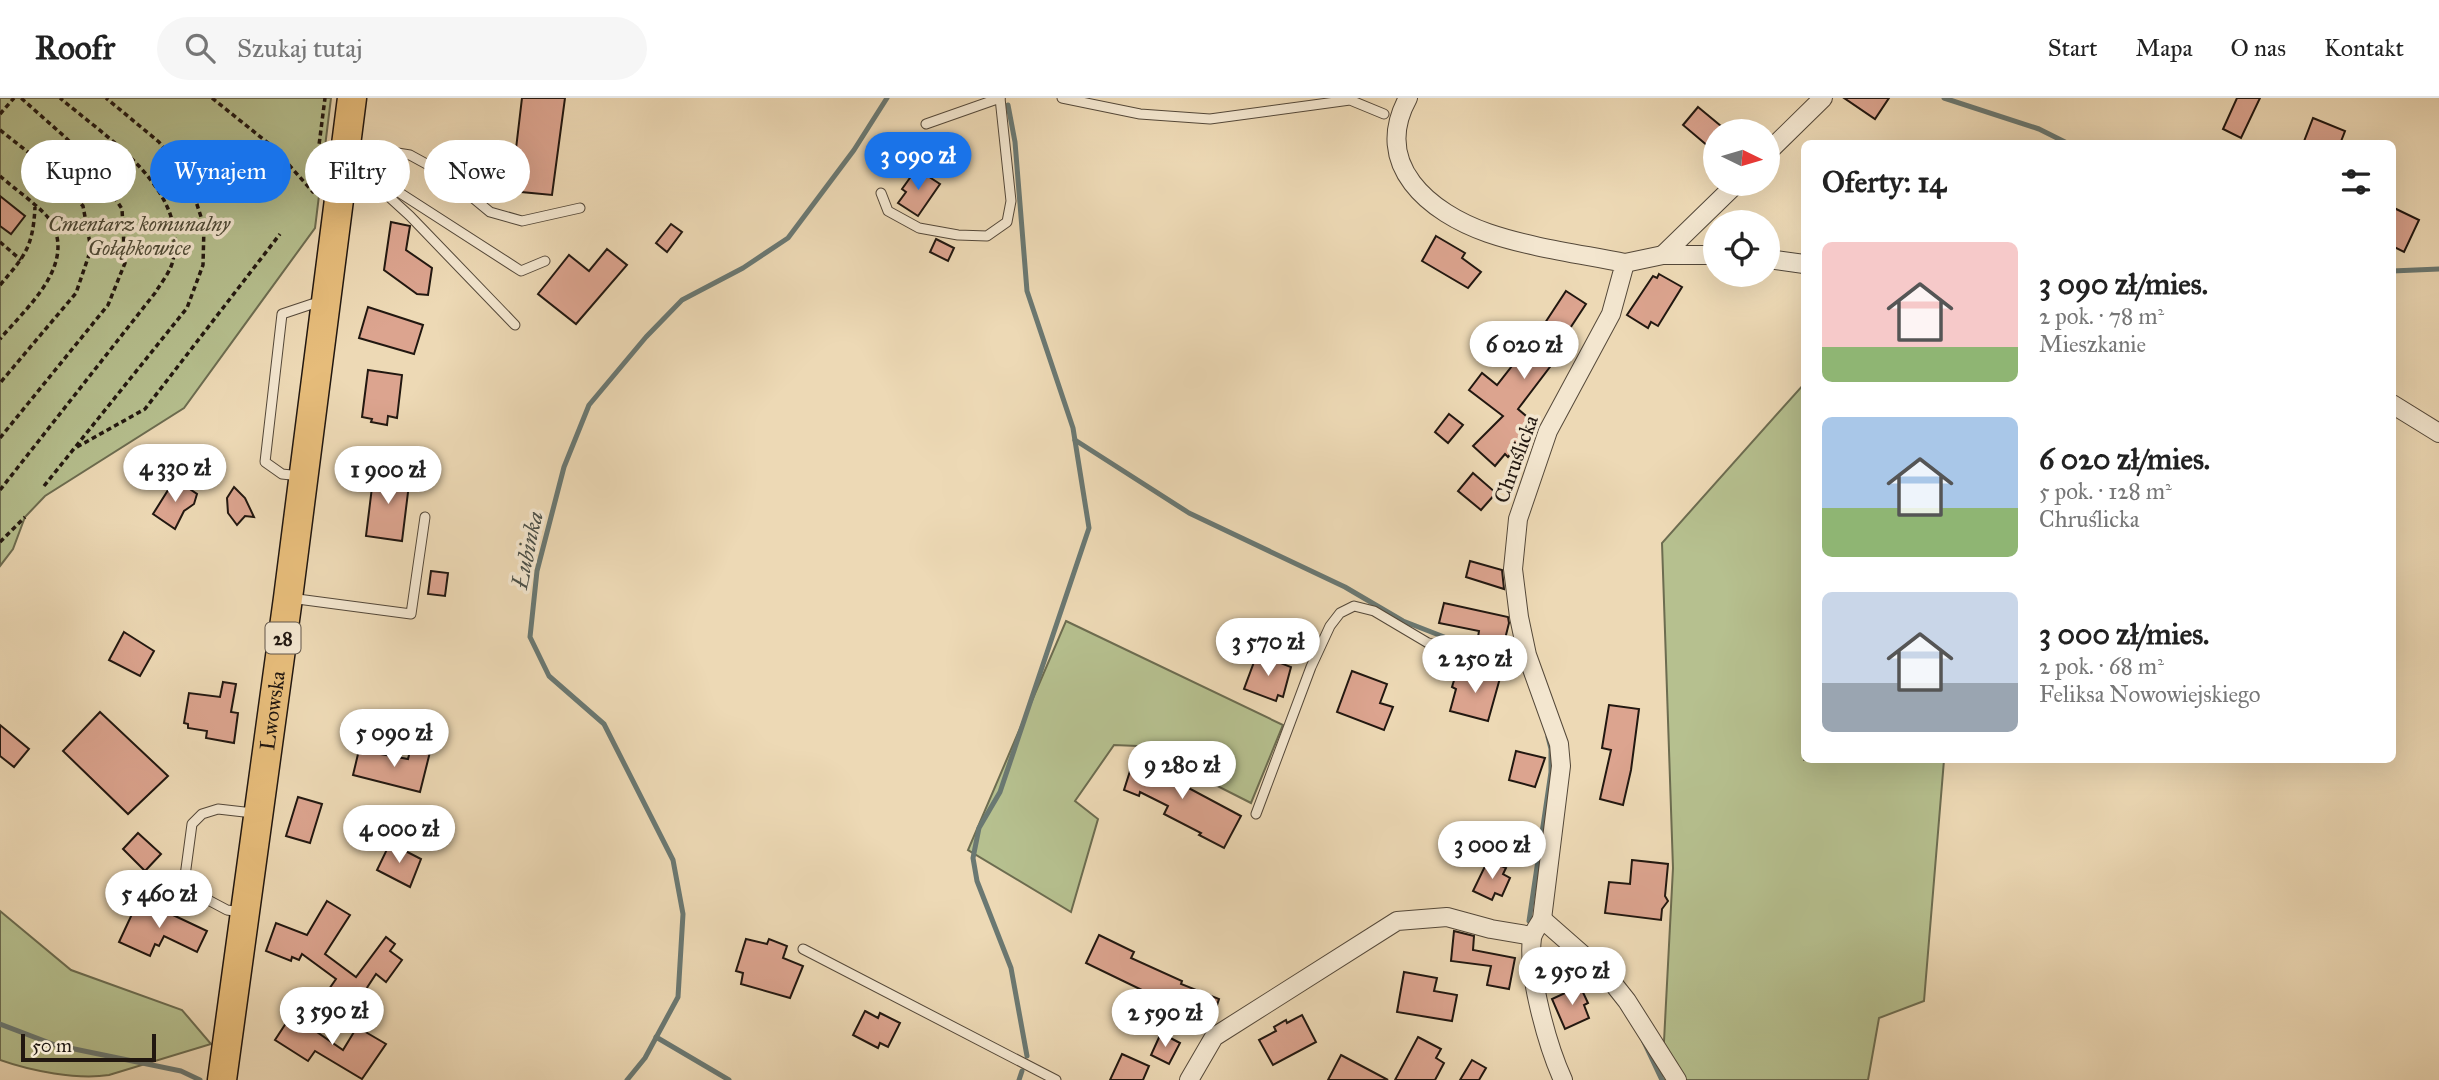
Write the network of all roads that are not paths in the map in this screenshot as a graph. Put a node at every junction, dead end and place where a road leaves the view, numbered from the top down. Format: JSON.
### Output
{"nodes":[{"id":1,"x":352,"y":98,"type":"edge"},
{"id":2,"x":1000,"y":98,"type":"edge"},
{"id":3,"x":1062,"y":98,"type":"edge"},
{"id":4,"x":1408,"y":98,"type":"edge"},
{"id":5,"x":1823,"y":98,"type":"edge"},
{"id":6,"x":1384,"y":114,"type":"dead end"},
{"id":7,"x":926,"y":124,"type":"dead end"},
{"id":8,"x":358,"y":140,"type":"edge"},
{"id":9,"x":1780,"y":140,"type":"edge"},
{"id":10,"x":410,"y":155,"type":"edge"},
{"id":11,"x":881,"y":193,"type":"dead end"},
{"id":12,"x":1723,"y":196,"type":"edge"},
{"id":13,"x":410,"y":199,"type":"edge"},
{"id":14,"x":347,"y":203,"type":"edge"},
{"id":15,"x":396,"y":203,"type":"edge"},
{"id":16,"x":580,"y":208,"type":"dead end"},
{"id":17,"x":1663,"y":255,"type":"junction"},
{"id":18,"x":1703,"y":255,"type":"edge"},
{"id":19,"x":545,"y":261,"type":"dead end"},
{"id":20,"x":1780,"y":261,"type":"edge"},
{"id":21,"x":1625,"y":263,"type":"junction"},
{"id":22,"x":1801,"y":264,"type":"edge"},
{"id":23,"x":326,"y":306,"type":"junction"},
{"id":24,"x":515,"y":325,"type":"dead end"},
{"id":25,"x":2396,"y":406,"type":"edge"},
{"id":26,"x":2439,"y":433,"type":"edge"},
{"id":27,"x":304,"y":477,"type":"junction"},
{"id":28,"x":425,"y":517,"type":"dead end"},
{"id":29,"x":288,"y":598,"type":"junction"},
{"id":30,"x":1527,"y":655,"type":"junction"},
{"id":31,"x":259,"y":814,"type":"junction"},
{"id":32,"x":1256,"y":814,"type":"dead end"},
{"id":33,"x":244,"y":913,"type":"junction"},
{"id":34,"x":1542,"y":919,"type":"junction"},
{"id":35,"x":1532,"y":936,"type":"junction"},
{"id":36,"x":803,"y":949,"type":"dead end"},
{"id":37,"x":222,"y":1080,"type":"edge"},
{"id":38,"x":1056,"y":1080,"type":"edge"},
{"id":39,"x":1189,"y":1080,"type":"edge"},
{"id":40,"x":1563,"y":1080,"type":"edge"},
{"id":41,"x":1677,"y":1080,"type":"edge"}],
"edges":[{"from":1,"to":8,"type":"main road","name":"Lwowska","number":"28"},
{"from":2,"to":7,"type":"lane"},
{"from":2,"to":11,"type":"lane"},
{"from":3,"to":6,"type":"lane"},
{"from":4,"to":21,"type":"street"},
{"from":5,"to":9,"type":"street"},
{"from":10,"to":16,"type":"lane"},
{"from":12,"to":17,"type":"street"},
{"from":13,"to":19,"type":"lane"},
{"from":14,"to":23,"type":"main road","name":"Lwowska","number":"28"},
{"from":15,"to":24,"type":"lane"},
{"from":17,"to":18,"type":"street"},
{"from":17,"to":21,"type":"street"},
{"from":20,"to":22,"type":"street"},
{"from":21,"to":30,"type":"street","name":"Chruślicka"},
{"from":23,"to":27,"type":"main road","name":"Lwowska","number":"28"},
{"from":23,"to":27,"type":"lane"},
{"from":25,"to":26,"type":"street"},
{"from":27,"to":29,"type":"main road","name":"Lwowska","number":"28"},
{"from":28,"to":29,"type":"lane"},
{"from":29,"to":31,"type":"main road","name":"Lwowska","number":"28"},
{"from":30,"to":32,"type":"lane"},
{"from":30,"to":34,"type":"street","name":"Chruślicka"},
{"from":31,"to":33,"type":"main road","name":"Lwowska","number":"28"},
{"from":31,"to":33,"type":"lane"},
{"from":33,"to":37,"type":"main road","name":"Lwowska","number":"28"},
{"from":34,"to":35,"type":"street","name":"Chruślicka"},
{"from":34,"to":41,"type":"street"},
{"from":35,"to":39,"type":"street"},
{"from":35,"to":40,"type":"street"},
{"from":36,"to":38,"type":"lane"}]}
